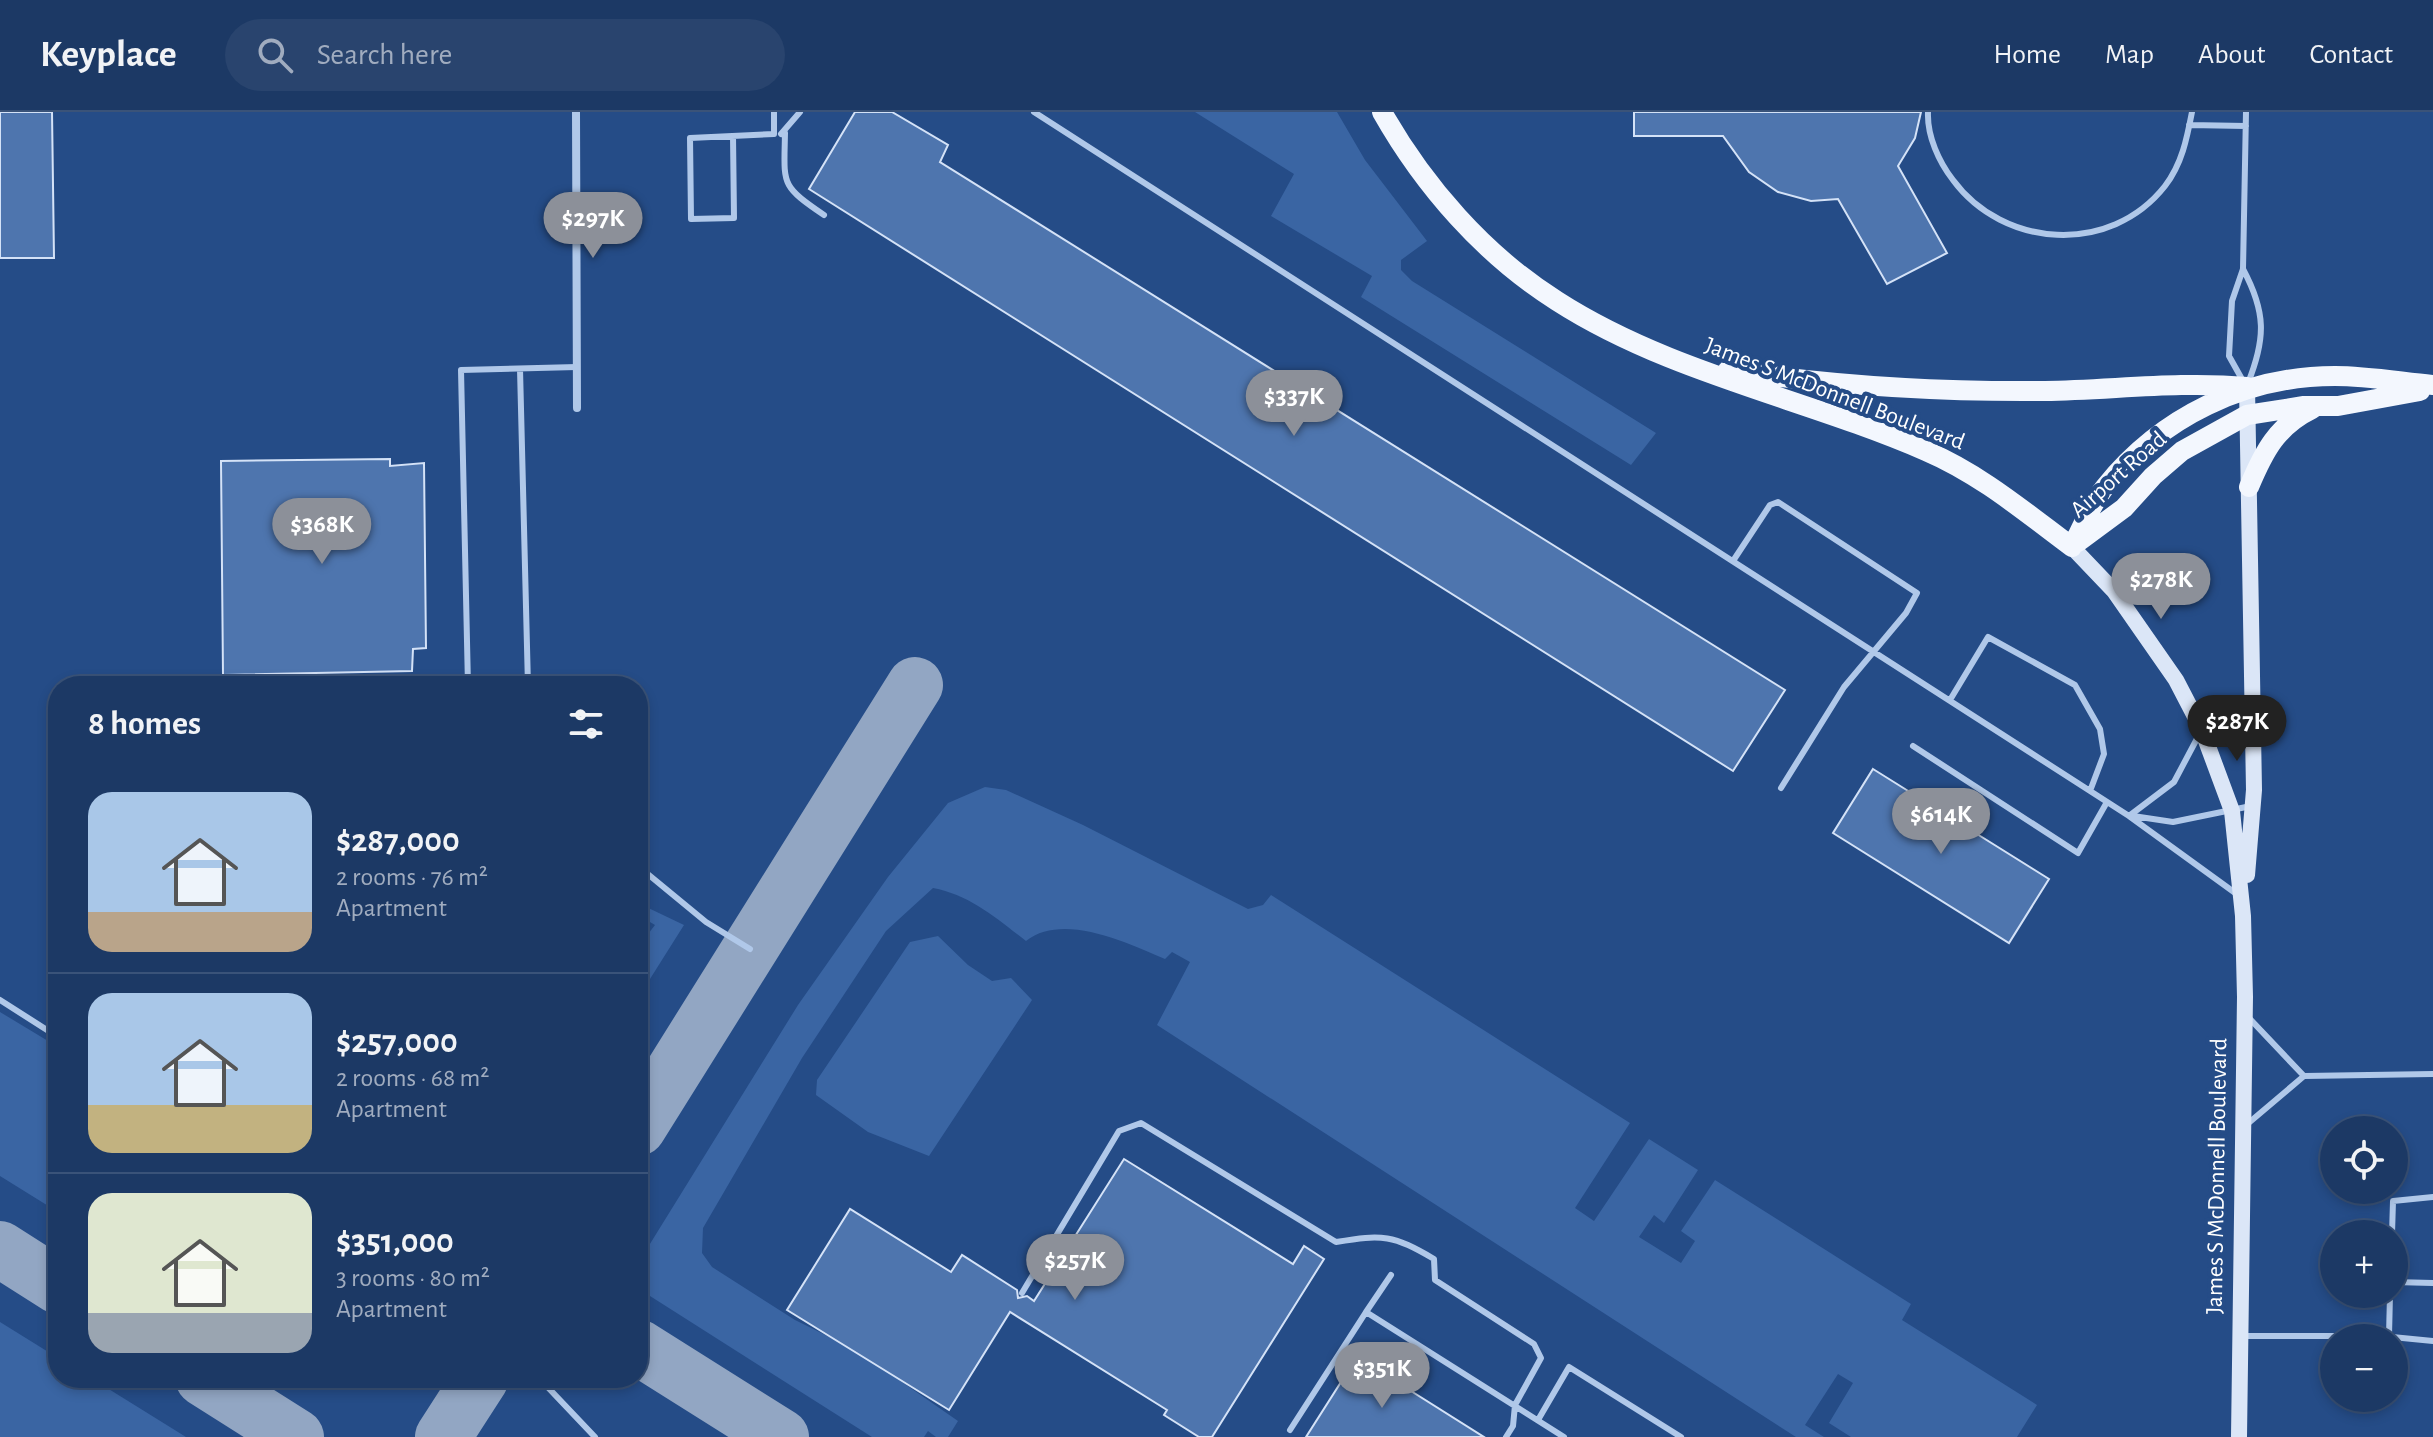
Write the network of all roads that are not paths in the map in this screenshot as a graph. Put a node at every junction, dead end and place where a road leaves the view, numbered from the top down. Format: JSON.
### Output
{"nodes":[{"id":1,"x":576,"y":112,"type":"edge"},
{"id":2,"x":774,"y":112,"type":"edge"},
{"id":3,"x":800,"y":112,"type":"edge"},
{"id":4,"x":1034,"y":112,"type":"edge"},
{"id":5,"x":1382,"y":112,"type":"edge"},
{"id":6,"x":1928,"y":112,"type":"edge"},
{"id":7,"x":2192,"y":112,"type":"edge"},
{"id":8,"x":2246,"y":112,"type":"edge"},
{"id":9,"x":2189,"y":125,"type":"junction"},
{"id":10,"x":2246,"y":126,"type":"junction"},
{"id":11,"x":785,"y":133,"type":"junction"},
{"id":12,"x":774,"y":134,"type":"junction"},
{"id":13,"x":733,"y":136,"type":"junction"},
{"id":14,"x":824,"y":215,"type":"dead end"},
{"id":15,"x":2243,"y":269,"type":"junction"},
{"id":16,"x":1684,"y":363,"type":"junction"},
{"id":17,"x":577,"y":367,"type":"junction"},
{"id":18,"x":520,"y":369,"type":"junction"},
{"id":19,"x":2247,"y":387,"type":"junction"},
{"id":20,"x":2433,"y":387,"type":"edge"},
{"id":21,"x":2318,"y":406,"type":"junction"},
{"id":22,"x":577,"y":408,"type":"dead end"},
{"id":23,"x":2247,"y":415,"type":"junction"},
{"id":24,"x":2249,"y":487,"type":"junction"},
{"id":25,"x":2072,"y":547,"type":"junction"},
{"id":26,"x":1733,"y":561,"type":"junction"},
{"id":27,"x":1875,"y":652,"type":"junction"},
{"id":28,"x":468,"y":676,"type":"edge"},
{"id":29,"x":528,"y":676,"type":"edge"},
{"id":30,"x":1950,"y":700,"type":"junction"},
{"id":31,"x":2202,"y":730,"type":"junction"},
{"id":32,"x":1913,"y":746,"type":"dead end"},
{"id":33,"x":1781,"y":788,"type":"dead end"},
{"id":34,"x":2090,"y":791,"type":"junction"},
{"id":35,"x":2107,"y":802,"type":"junction"},
{"id":36,"x":2253,"y":805,"type":"junction"},
{"id":37,"x":2232,"y":811,"type":"junction"},
{"id":38,"x":2129,"y":816,"type":"junction"},
{"id":39,"x":648,"y":874,"type":"edge"},
{"id":40,"x":2241,"y":897,"type":"junction"},
{"id":41,"x":2243,"y":916,"type":"junction"},
{"id":42,"x":750,"y":949,"type":"dead end"},
{"id":43,"x":0,"y":1000,"type":"edge"},
{"id":44,"x":2244,"y":1014,"type":"junction"},
{"id":45,"x":48,"y":1031,"type":"edge"},
{"id":46,"x":2433,"y":1074,"type":"edge"},
{"id":47,"x":2304,"y":1076,"type":"junction"},
{"id":48,"x":2243,"y":1128,"type":"junction"},
{"id":49,"x":2433,"y":1197,"type":"edge"},
{"id":50,"x":2392,"y":1220,"type":"edge"},
{"id":51,"x":1391,"y":1275,"type":"dead end"},
{"id":52,"x":2408,"y":1282,"type":"edge"},
{"id":53,"x":2433,"y":1283,"type":"edge"},
{"id":54,"x":1022,"y":1293,"type":"dead end"},
{"id":55,"x":1366,"y":1312,"type":"junction"},
{"id":56,"x":2241,"y":1336,"type":"junction"},
{"id":57,"x":2320,"y":1336,"type":"edge"},
{"id":58,"x":2408,"y":1338,"type":"edge"},
{"id":59,"x":2433,"y":1341,"type":"edge"},
{"id":60,"x":548,"y":1388,"type":"edge"},
{"id":61,"x":1515,"y":1405,"type":"junction"},
{"id":62,"x":1538,"y":1420,"type":"junction"},
{"id":63,"x":1290,"y":1430,"type":"dead end"},
{"id":64,"x":595,"y":1437,"type":"edge"},
{"id":65,"x":1506,"y":1437,"type":"edge"},
{"id":66,"x":1564,"y":1437,"type":"edge"},
{"id":67,"x":1681,"y":1437,"type":"edge"},
{"id":68,"x":2239,"y":1437,"type":"edge"}],
"edges":[{"from":1,"to":17,"type":"street"},
{"from":2,"to":12,"type":"lane"},
{"from":3,"to":11,"type":"lane"},
{"from":4,"to":26,"type":"lane"},
{"from":5,"to":16,"type":"main road","name":"James S McDonnell Boulevard"},
{"from":6,"to":9,"type":"lane"},
{"from":7,"to":9,"type":"lane"},
{"from":8,"to":10,"type":"lane"},
{"from":9,"to":10,"type":"lane"},
{"from":10,"to":15,"type":"lane"},
{"from":11,"to":12,"type":"lane"},
{"from":11,"to":14,"type":"lane"},
{"from":12,"to":13,"type":"lane"},
{"from":13,"to":13,"type":"lane"},
{"from":15,"to":19,"type":"lane"},
{"from":15,"to":19,"type":"lane"},
{"from":16,"to":19,"type":"main road","name":"Airport Road"},
{"from":16,"to":25,"type":"main road","name":"James S McDonnell Boulevard"},
{"from":17,"to":18,"type":"lane"},
{"from":17,"to":22,"type":"street"},
{"from":18,"to":28,"type":"lane"},
{"from":18,"to":29,"type":"lane"},
{"from":19,"to":20,"type":"main road","name":"Airport Road"},
{"from":19,"to":23,"type":"street","name":"James S McDonnell Boulevard"},
{"from":19,"to":25,"type":"main road","name":"Airport Road"},
{"from":20,"to":21,"type":"main road","name":"Airport Road"},
{"from":21,"to":23,"type":"main road","name":"Airport Road"},
{"from":21,"to":24,"type":"main road"},
{"from":23,"to":24,"type":"street","name":"James S McDonnell Boulevard"},
{"from":23,"to":25,"type":"main road","name":"Airport Road"},
{"from":24,"to":36,"type":"street","name":"James S McDonnell Boulevard"},
{"from":25,"to":31,"type":"street","name":"James S McDonnell Boulevard"},
{"from":26,"to":27,"type":"lane"},
{"from":26,"to":27,"type":"lane"},
{"from":27,"to":30,"type":"lane"},
{"from":27,"to":33,"type":"lane"},
{"from":30,"to":34,"type":"lane"},
{"from":30,"to":34,"type":"lane"},
{"from":31,"to":37,"type":"street","name":"James S McDonnell Boulevard"},
{"from":31,"to":38,"type":"lane"},
{"from":32,"to":35,"type":"lane"},
{"from":34,"to":35,"type":"lane"},
{"from":35,"to":38,"type":"lane"},
{"from":36,"to":37,"type":"lane"},
{"from":36,"to":41,"type":"street","name":"James S McDonnell Boulevard"},
{"from":37,"to":38,"type":"lane"},
{"from":37,"to":40,"type":"street","name":"James S McDonnell Boulevard"},
{"from":38,"to":40,"type":"lane"},
{"from":39,"to":42,"type":"lane"},
{"from":40,"to":41,"type":"street","name":"James S McDonnell Boulevard"},
{"from":41,"to":44,"type":"street","name":"James S McDonnell Boulevard"},
{"from":43,"to":45,"type":"lane"},
{"from":44,"to":47,"type":"lane"},
{"from":44,"to":48,"type":"street","name":"James S McDonnell Boulevard"},
{"from":46,"to":47,"type":"lane"},
{"from":47,"to":48,"type":"lane"},
{"from":48,"to":56,"type":"street","name":"James S McDonnell Boulevard"},
{"from":49,"to":50,"type":"lane"},
{"from":51,"to":55,"type":"lane"},
{"from":52,"to":53,"type":"lane"},
{"from":54,"to":61,"type":"lane"},
{"from":55,"to":61,"type":"lane"},
{"from":55,"to":63,"type":"lane"},
{"from":56,"to":57,"type":"lane"},
{"from":56,"to":68,"type":"street","name":"James S McDonnell Boulevard"},
{"from":58,"to":59,"type":"lane"},
{"from":60,"to":64,"type":"lane"},
{"from":61,"to":62,"type":"lane"},
{"from":61,"to":65,"type":"lane"},
{"from":62,"to":66,"type":"lane"},
{"from":62,"to":67,"type":"lane"}]}
